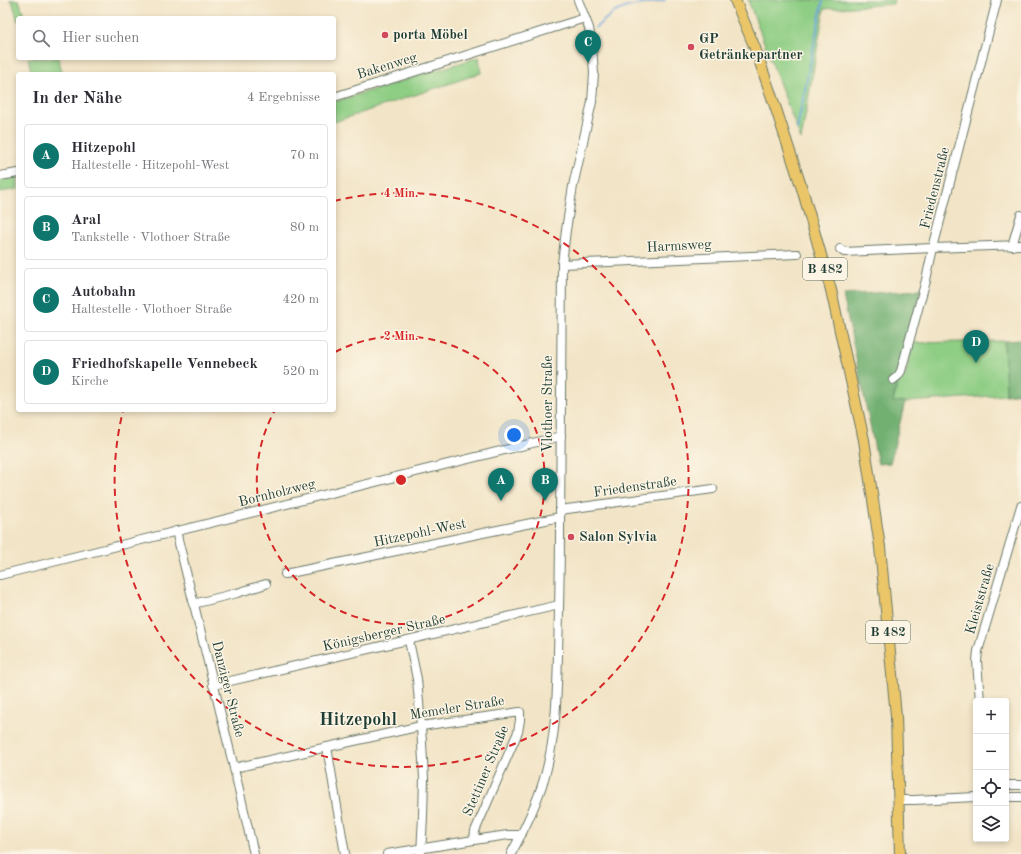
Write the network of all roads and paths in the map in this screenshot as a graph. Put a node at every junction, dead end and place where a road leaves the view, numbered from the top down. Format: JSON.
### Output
{"nodes":[{"id":1,"x":578,"y":0,"type":"edge"},
{"id":2,"x":735,"y":0,"type":"edge"},
{"id":3,"x":997,"y":0,"type":"edge"},
{"id":4,"x":585,"y":18,"type":"junction"},
{"id":5,"x":336,"y":96,"type":"edge"},
{"id":6,"x":16,"y":173,"type":"edge"},
{"id":7,"x":0,"y":176,"type":"edge"},
{"id":8,"x":1021,"y":215,"type":"edge"},
{"id":9,"x":1021,"y":245,"type":"edge"},
{"id":10,"x":1012,"y":246,"type":"junction"},
{"id":11,"x":933,"y":248,"type":"junction"},
{"id":12,"x":840,"y":250,"type":"dead end"},
{"id":13,"x":797,"y":254,"type":"dead end"},
{"id":14,"x":562,"y":264,"type":"junction"},
{"id":15,"x":893,"y":380,"type":"dead end"},
{"id":16,"x":561,"y":436,"type":"junction"},
{"id":17,"x":713,"y":489,"type":"dead end"},
{"id":18,"x":1021,"y":506,"type":"edge"},
{"id":19,"x":560,"y":513,"type":"junction"},
{"id":20,"x":176,"y":531,"type":"junction"},
{"id":21,"x":285,"y":574,"type":"dead end"},
{"id":22,"x":0,"y":575,"type":"edge"},
{"id":23,"x":266,"y":584,"type":"dead end"},
{"id":24,"x":194,"y":604,"type":"junction"},
{"id":25,"x":559,"y":605,"type":"junction"},
{"id":26,"x":409,"y":641,"type":"junction"},
{"id":27,"x":214,"y":685,"type":"junction"},
{"id":28,"x":980,"y":698,"type":"edge"},
{"id":29,"x":520,"y":712,"type":"joint"},
{"id":30,"x":422,"y":726,"type":"junction"},
{"id":31,"x":327,"y":747,"type":"junction"},
{"id":32,"x":234,"y":768,"type":"junction"},
{"id":33,"x":1009,"y":785,"type":"edge"},
{"id":34,"x":1021,"y":786,"type":"edge"},
{"id":35,"x":1009,"y":796,"type":"edge"},
{"id":36,"x":973,"y":797,"type":"edge"},
{"id":37,"x":1021,"y":797,"type":"edge"},
{"id":38,"x":899,"y":800,"type":"junction"},
{"id":39,"x":521,"y":835,"type":"junction"},
{"id":40,"x":474,"y":840,"type":"junction"},
{"id":41,"x":421,"y":851,"type":"edge"},
{"id":42,"x":254,"y":854,"type":"edge"},
{"id":43,"x":345,"y":854,"type":"edge"},
{"id":44,"x":387,"y":854,"type":"edge"},
{"id":45,"x":511,"y":854,"type":"edge"},
{"id":46,"x":900,"y":854,"type":"edge"}],
"edges":[{"from":1,"to":4,"type":"street","name":"Vlothoer Straße"},
{"from":2,"to":38,"type":"main road","number":"B 482"},
{"from":3,"to":11,"type":"street","name":"Friedenstraße"},
{"from":4,"to":5,"type":"street","name":"Bakenweg"},
{"from":4,"to":14,"type":"street","name":"Vlothoer Straße"},
{"from":6,"to":7,"type":"street"},
{"from":8,"to":10,"type":"street"},
{"from":9,"to":10,"type":"street"},
{"from":10,"to":11,"type":"street"},
{"from":11,"to":12,"type":"street"},
{"from":11,"to":15,"type":"street","name":"Friedenstraße"},
{"from":13,"to":14,"type":"street","name":"Harmsweg"},
{"from":14,"to":16,"type":"street","name":"Vlothoer Straße"},
{"from":16,"to":19,"type":"street","name":"Vlothoer Straße"},
{"from":16,"to":20,"type":"street","name":"Bornholzweg"},
{"from":17,"to":19,"type":"street","name":"Friedenstraße"},
{"from":18,"to":28,"type":"street","name":"Kleiststraße"},
{"from":19,"to":21,"type":"street","name":"Hitzepohl-West"},
{"from":19,"to":25,"type":"street","name":"Vlothoer Straße"},
{"from":20,"to":22,"type":"street","name":"Bornholzweg"},
{"from":20,"to":24,"type":"street","name":"Danziger Straße"},
{"from":23,"to":24,"type":"street"},
{"from":24,"to":27,"type":"street","name":"Danziger Straße"},
{"from":25,"to":26,"type":"street","name":"Königsberger Straße"},
{"from":25,"to":39,"type":"street","name":"Vlothoer Straße"},
{"from":26,"to":27,"type":"street","name":"Königsberger Straße"},
{"from":26,"to":30,"type":"street"},
{"from":27,"to":32,"type":"street","name":"Danziger Straße"},
{"from":29,"to":30,"type":"street","name":"Memeler Straße"},
{"from":29,"to":40,"type":"street","name":"Stettiner Straße"},
{"from":30,"to":31,"type":"street","name":"Memeler Straße"},
{"from":30,"to":41,"type":"street"},
{"from":31,"to":32,"type":"street","name":"Memeler Straße"},
{"from":31,"to":43,"type":"street"},
{"from":32,"to":42,"type":"street","name":"Danziger Straße"},
{"from":33,"to":34,"type":"street"},
{"from":35,"to":37,"type":"street"},
{"from":36,"to":38,"type":"street"},
{"from":38,"to":46,"type":"main road","number":"B 482"},
{"from":39,"to":40,"type":"street"},
{"from":39,"to":45,"type":"street","name":"Vlothoer Straße"},
{"from":40,"to":41,"type":"street"},
{"from":41,"to":44,"type":"street"}]}
